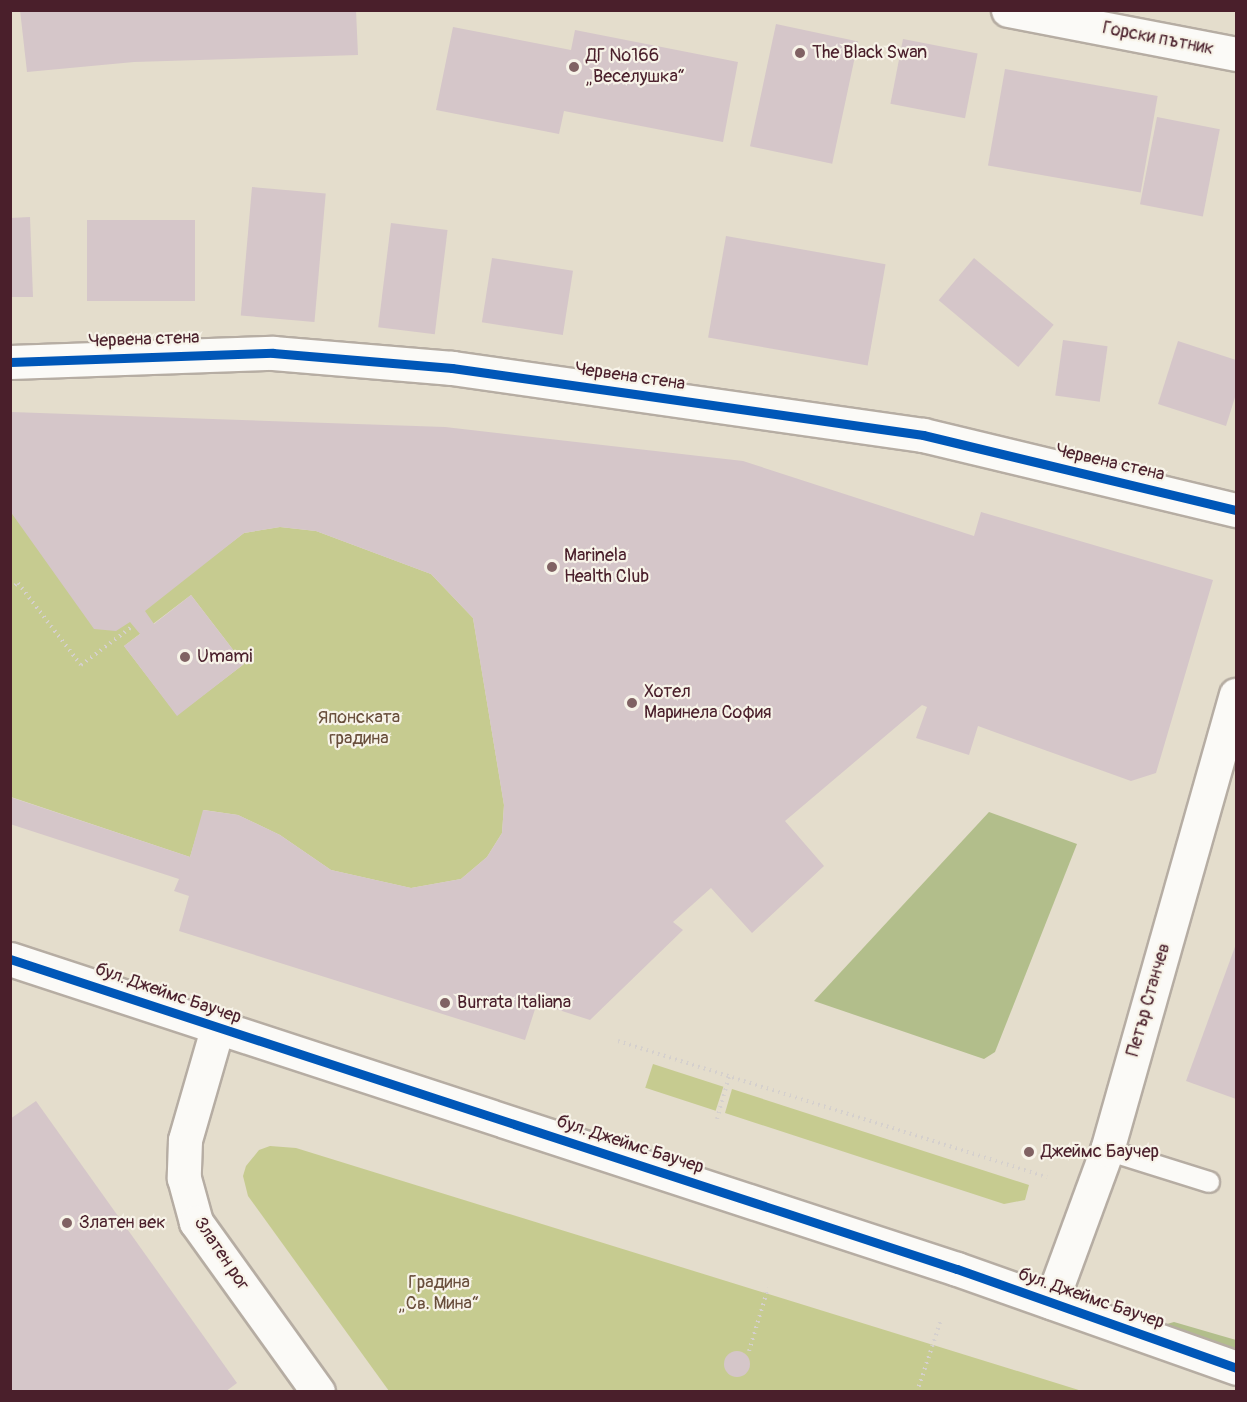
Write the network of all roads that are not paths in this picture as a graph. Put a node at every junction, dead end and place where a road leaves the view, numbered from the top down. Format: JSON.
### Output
{"nodes":[{"id":1,"x":1008,"y":10,"type":"edge"},
{"id":2,"x":1236,"y":54,"type":"edge"},
{"id":3,"x":10,"y":362,"type":"edge"},
{"id":4,"x":1236,"y":510,"type":"edge"},
{"id":5,"x":1236,"y":695,"type":"edge"},
{"id":6,"x":10,"y":959,"type":"edge"},
{"id":7,"x":217,"y":1029,"type":"junction"},
{"id":8,"x":1107,"y":1150,"type":"junction"},
{"id":9,"x":1209,"y":1182,"type":"dead end"},
{"id":10,"x":1051,"y":1302,"type":"junction"},
{"id":11,"x":1236,"y":1368,"type":"edge"},
{"id":12,"x":318,"y":1392,"type":"edge"}],
"edges":[{"from":1,"to":2,"type":"street","name":"Горски пътник"},
{"from":3,"to":4,"type":"street","name":"Червена стена"},
{"from":5,"to":8,"type":"street","name":"Петър Станчев"},
{"from":6,"to":7,"type":"street","name":"бул. Джеймс Баучер"},
{"from":7,"to":10,"type":"street","name":"бул. Джеймс Баучер"},
{"from":7,"to":12,"type":"street","name":"Златен рог"},
{"from":8,"to":9,"type":"lane"},
{"from":8,"to":10,"type":"street","name":"Петър Станчев"},
{"from":10,"to":11,"type":"street","name":"бул. Джеймс Баучер"}]}
